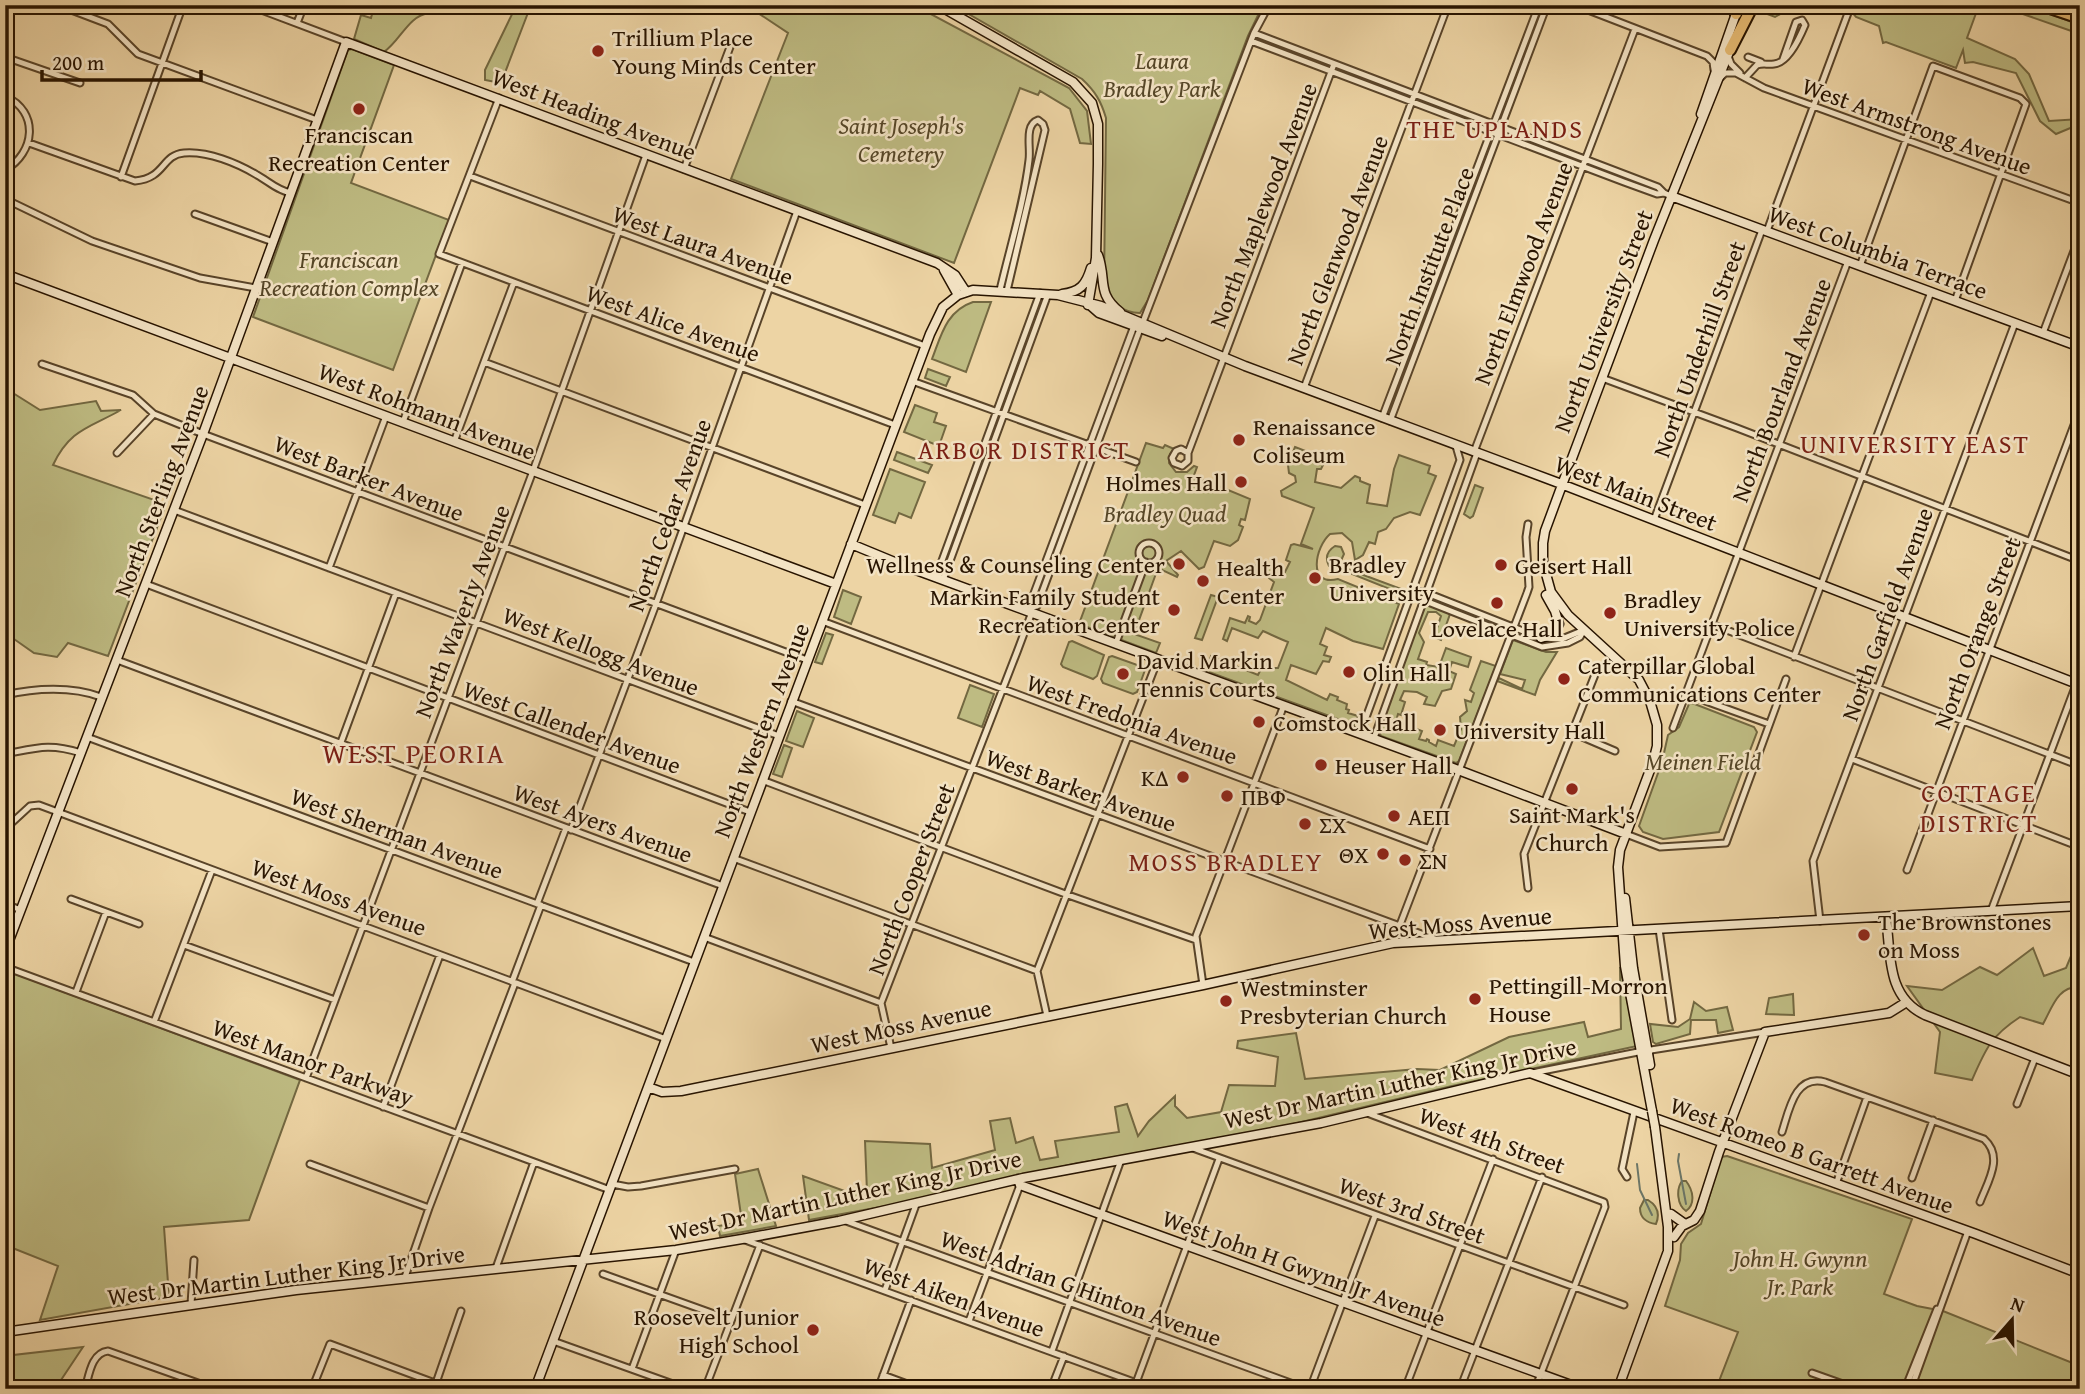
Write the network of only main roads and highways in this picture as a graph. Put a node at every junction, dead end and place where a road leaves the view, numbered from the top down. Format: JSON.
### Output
{"nodes":[{"id":1,"x":1753,"y":5,"type":"edge"},
{"id":2,"x":2041,"y":5,"type":"edge"},
{"id":3,"x":2068,"y":5,"type":"edge"},
{"id":4,"x":2080,"y":9,"type":"edge"},
{"id":5,"x":2080,"y":19,"type":"edge"},
{"id":6,"x":1729,"y":51,"type":"road end"}],
"edges":[{"from":1,"to":6,"type":"highway"},
{"from":2,"to":5,"type":"highway"},
{"from":3,"to":4,"type":"highway"}]}
